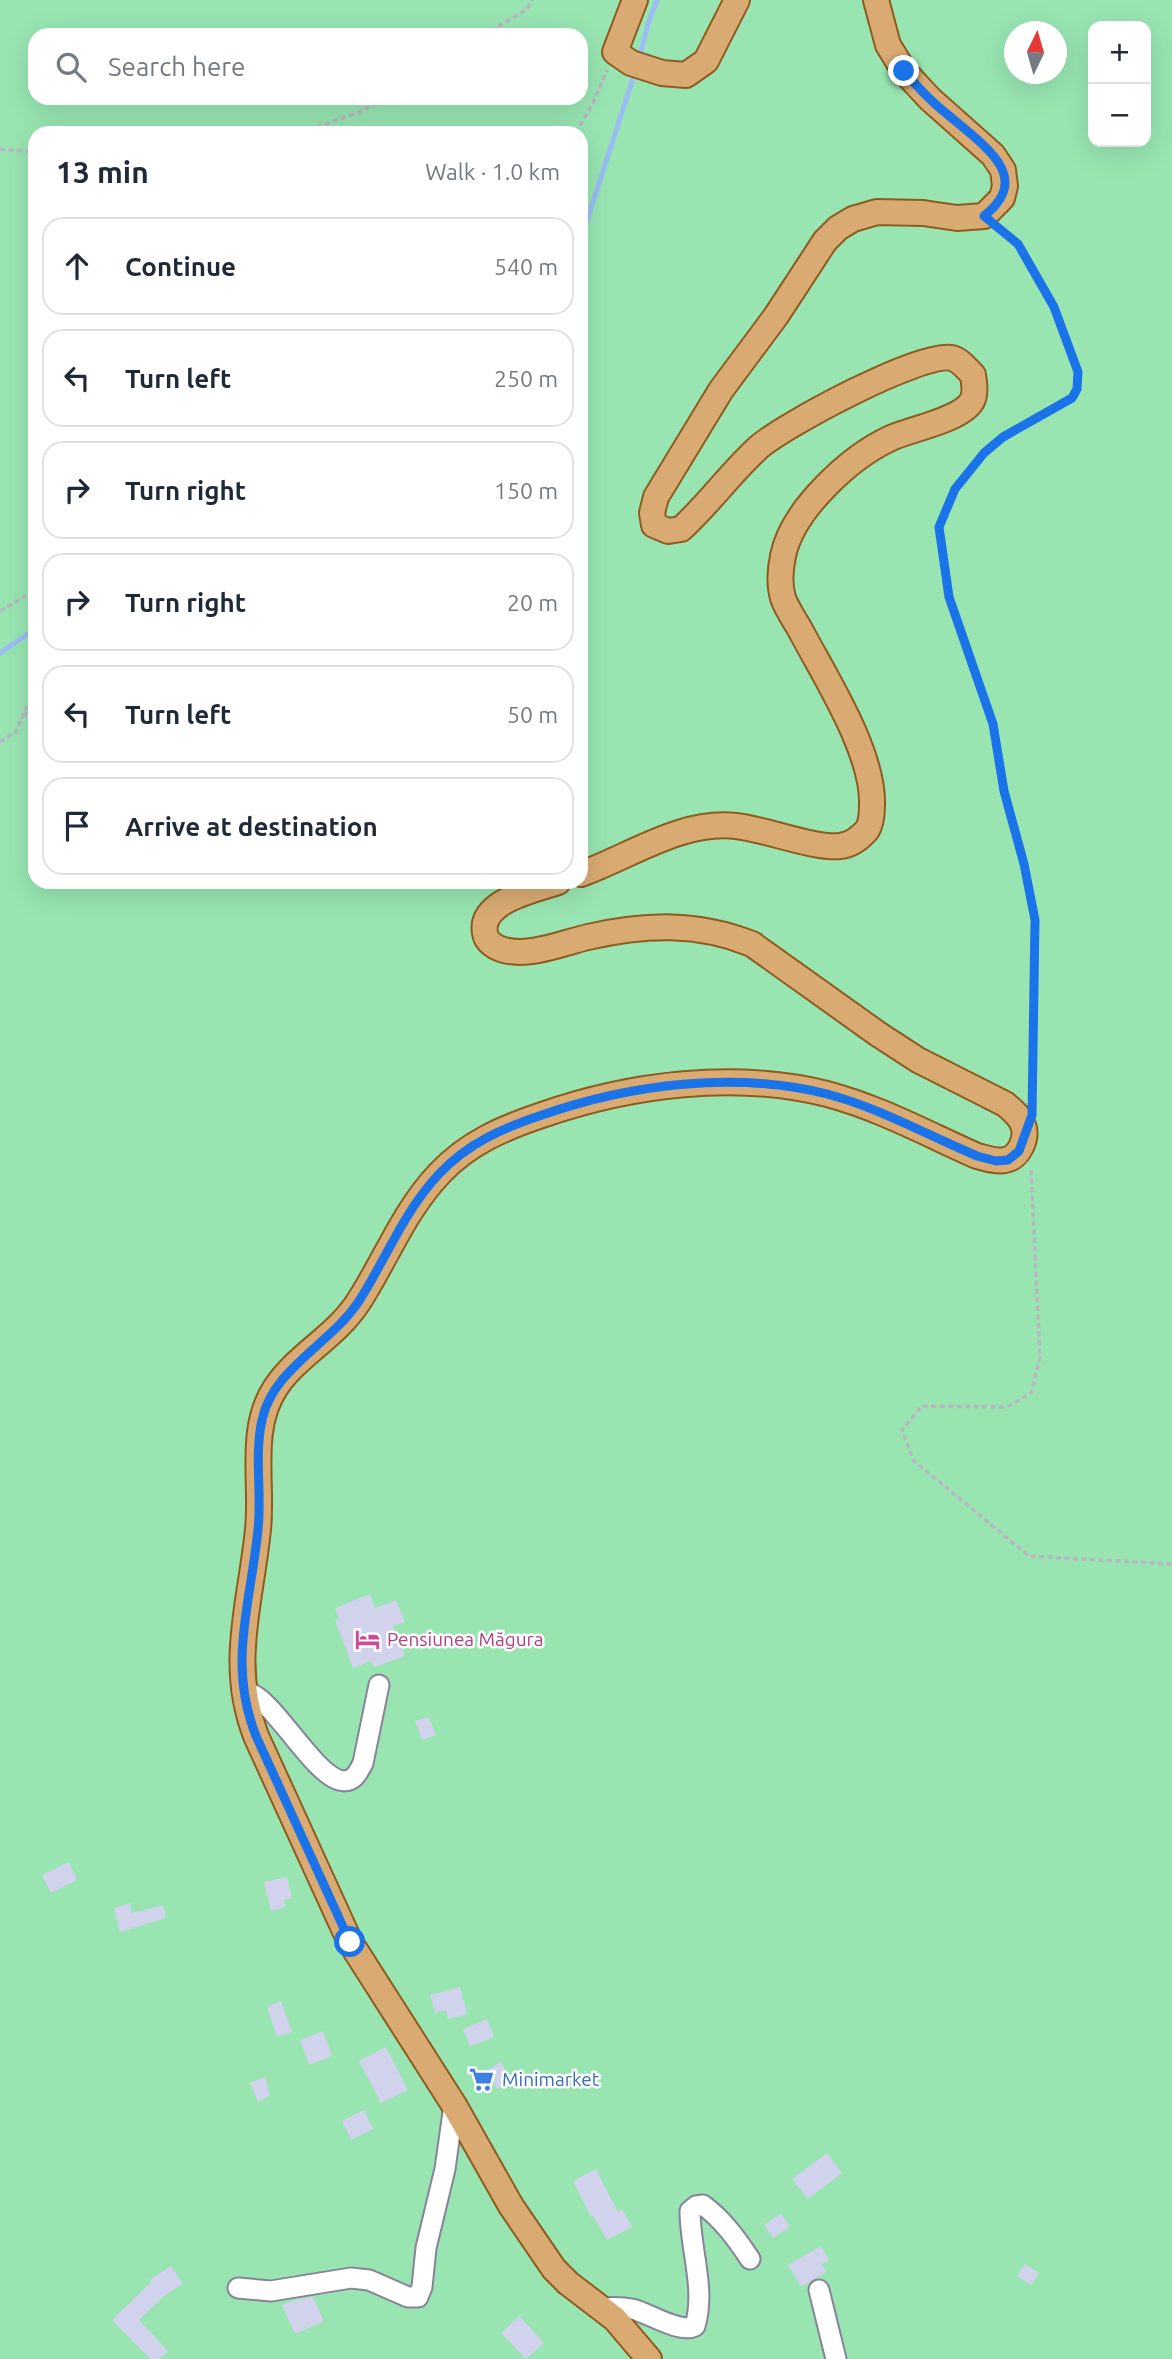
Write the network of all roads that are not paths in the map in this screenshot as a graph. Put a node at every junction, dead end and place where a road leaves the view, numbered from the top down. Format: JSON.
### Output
{"nodes":[{"id":1,"x":635,"y":0,"type":"edge"},
{"id":2,"x":737,"y":0,"type":"edge"},
{"id":3,"x":876,"y":0,"type":"edge"},
{"id":4,"x":588,"y":871,"type":"edge"},
{"id":5,"x":539,"y":889,"type":"edge"},
{"id":6,"x":379,"y":1685,"type":"dead end"},
{"id":7,"x":242,"y":1690,"type":"junction"},
{"id":8,"x":454,"y":2105,"type":"junction"},
{"id":9,"x":750,"y":2259,"type":"dead end"},
{"id":10,"x":238,"y":2288,"type":"dead end"},
{"id":11,"x":819,"y":2290,"type":"dead end"},
{"id":12,"x":603,"y":2308,"type":"junction"},
{"id":13,"x":649,"y":2359,"type":"edge"},
{"id":14,"x":836,"y":2359,"type":"edge"}],
"edges":[{"from":1,"to":2,"type":"main road"},
{"from":3,"to":4,"type":"main road"},
{"from":5,"to":7,"type":"main road"},
{"from":6,"to":7,"type":"street"},
{"from":7,"to":8,"type":"main road"},
{"from":8,"to":10,"type":"street"},
{"from":8,"to":12,"type":"main road"},
{"from":9,"to":12,"type":"street"},
{"from":11,"to":14,"type":"street"},
{"from":12,"to":13,"type":"main road"}]}
